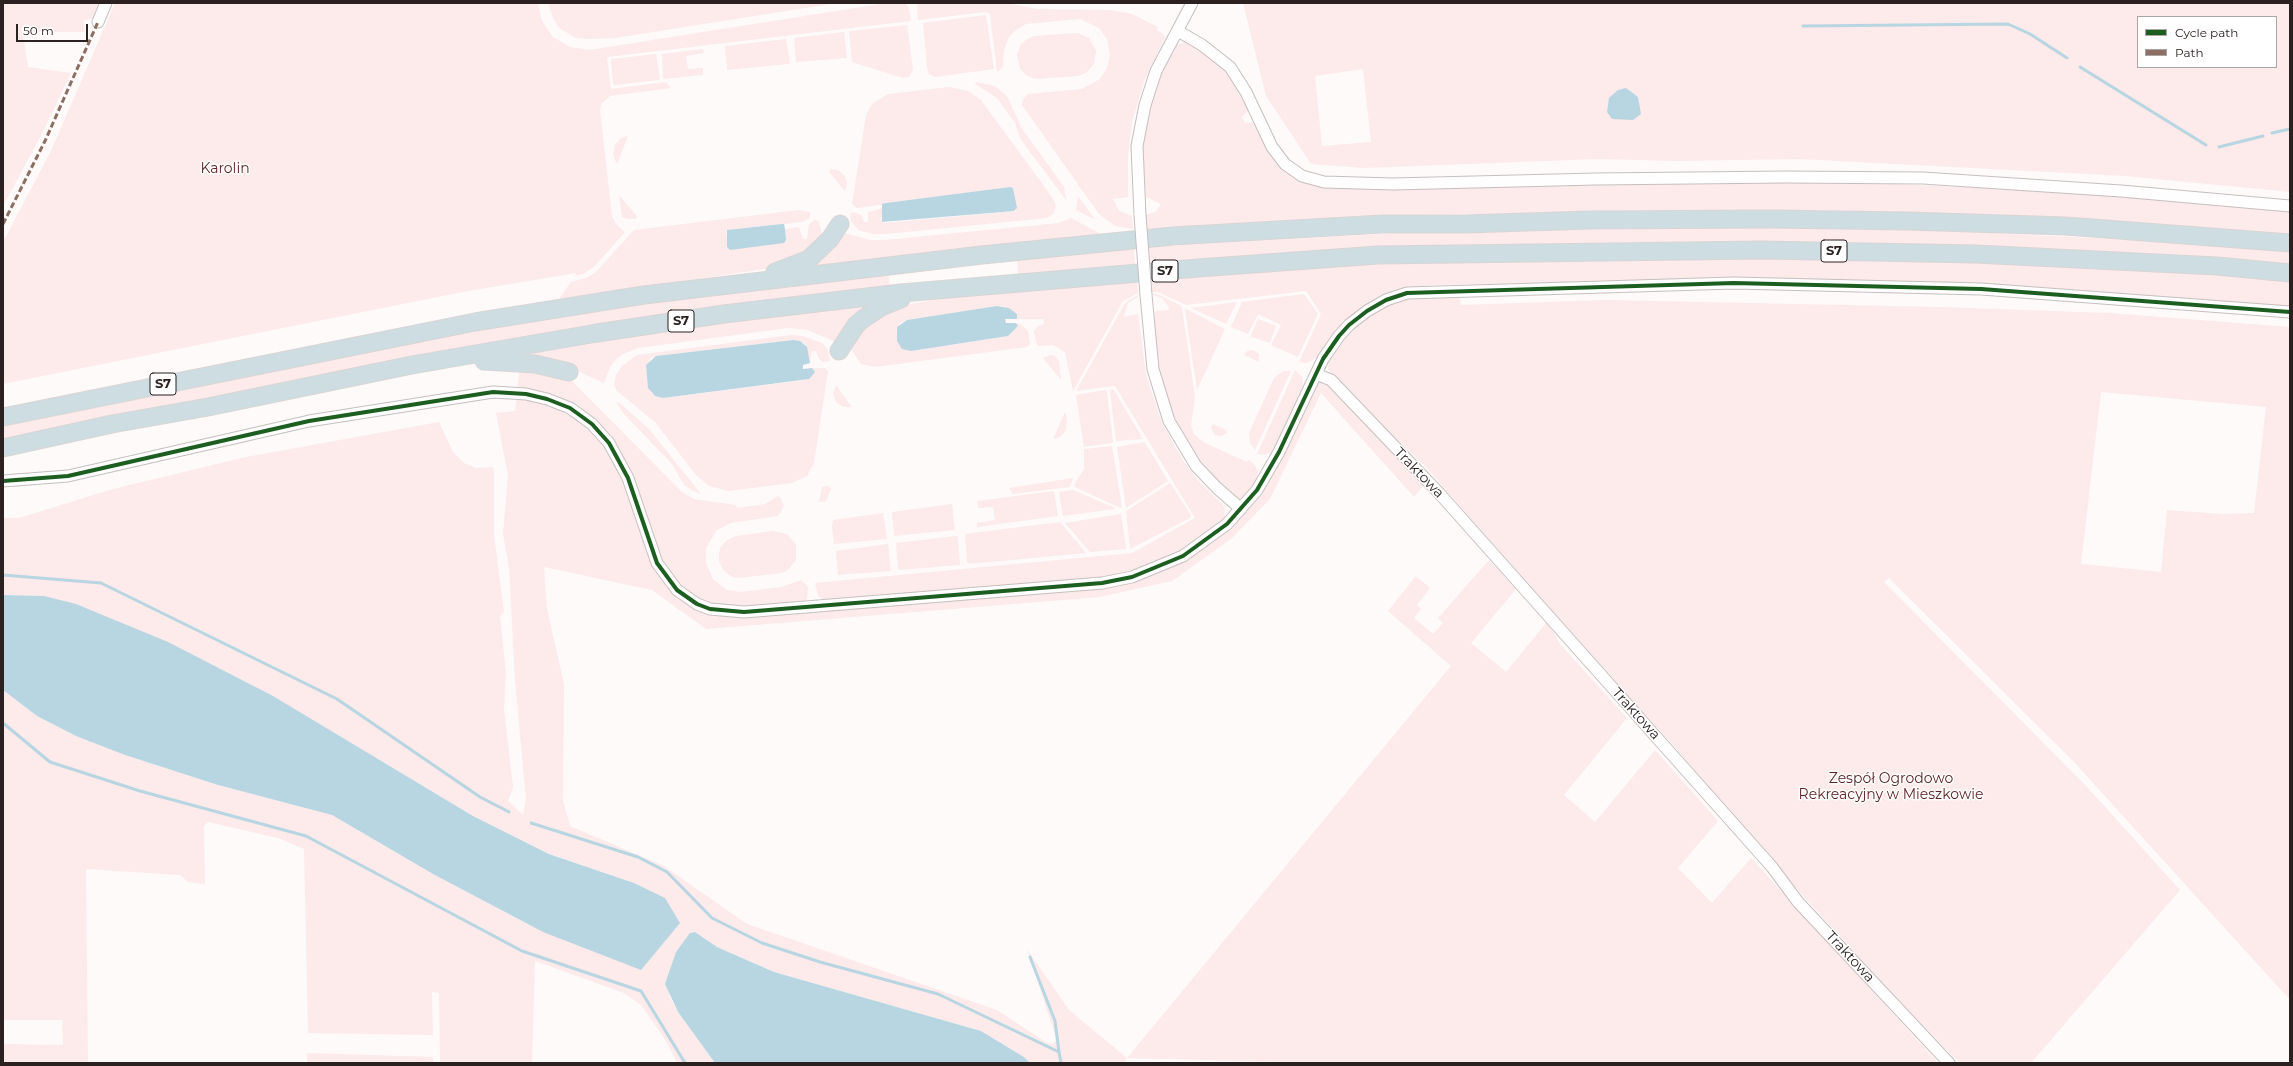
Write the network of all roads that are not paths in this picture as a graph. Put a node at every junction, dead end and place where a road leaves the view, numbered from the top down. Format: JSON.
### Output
{"nodes":[{"id":1,"x":106,"y":3,"type":"edge"},
{"id":2,"x":1192,"y":3,"type":"edge"},
{"id":3,"x":98,"y":22,"type":"dead end"},
{"id":4,"x":1178,"y":32,"type":"junction"},
{"id":5,"x":2290,"y":206,"type":"edge"},
{"id":6,"x":840,"y":224,"type":"dead end"},
{"id":7,"x":1108,"y":230,"type":"dead end"},
{"id":8,"x":1173,"y":236,"type":"junction"},
{"id":9,"x":2290,"y":243,"type":"edge"},
{"id":10,"x":2290,"y":273,"type":"edge"},
{"id":11,"x":723,"y":285,"type":"junction"},
{"id":12,"x":953,"y":288,"type":"junction"},
{"id":13,"x":2290,"y":312,"type":"edge"},
{"id":14,"x":839,"y":351,"type":"dead end"},
{"id":15,"x":412,"y":366,"type":"junction"},
{"id":16,"x":569,"y":372,"type":"dead end"},
{"id":17,"x":1316,"y":374,"type":"junction"},
{"id":18,"x":3,"y":417,"type":"edge"},
{"id":19,"x":3,"y":448,"type":"edge"},
{"id":20,"x":3,"y":481,"type":"edge"},
{"id":21,"x":1242,"y":509,"type":"junction"},
{"id":22,"x":1949,"y":1063,"type":"edge"}],
"edges":[{"from":1,"to":3,"type":"street"},
{"from":2,"to":4,"type":"street"},
{"from":4,"to":5,"type":"street"},
{"from":4,"to":21,"type":"street","bridge":true},
{"from":6,"to":11,"type":"highway"},
{"from":7,"to":8,"type":"highway"},
{"from":8,"to":9,"type":"highway","number":"S7"},
{"from":8,"to":11,"type":"highway","number":"S7"},
{"from":10,"to":12,"type":"highway","number":"S7"},
{"from":11,"to":18,"type":"highway","number":"S7"},
{"from":12,"to":14,"type":"highway"},
{"from":12,"to":15,"type":"highway","number":"S7"},
{"from":13,"to":17,"type":"street"},
{"from":15,"to":16,"type":"highway"},
{"from":15,"to":19,"type":"highway","number":"S7"},
{"from":17,"to":21,"type":"street"},
{"from":17,"to":22,"type":"street","name":"Traktowa"},
{"from":20,"to":21,"type":"street"}]}
